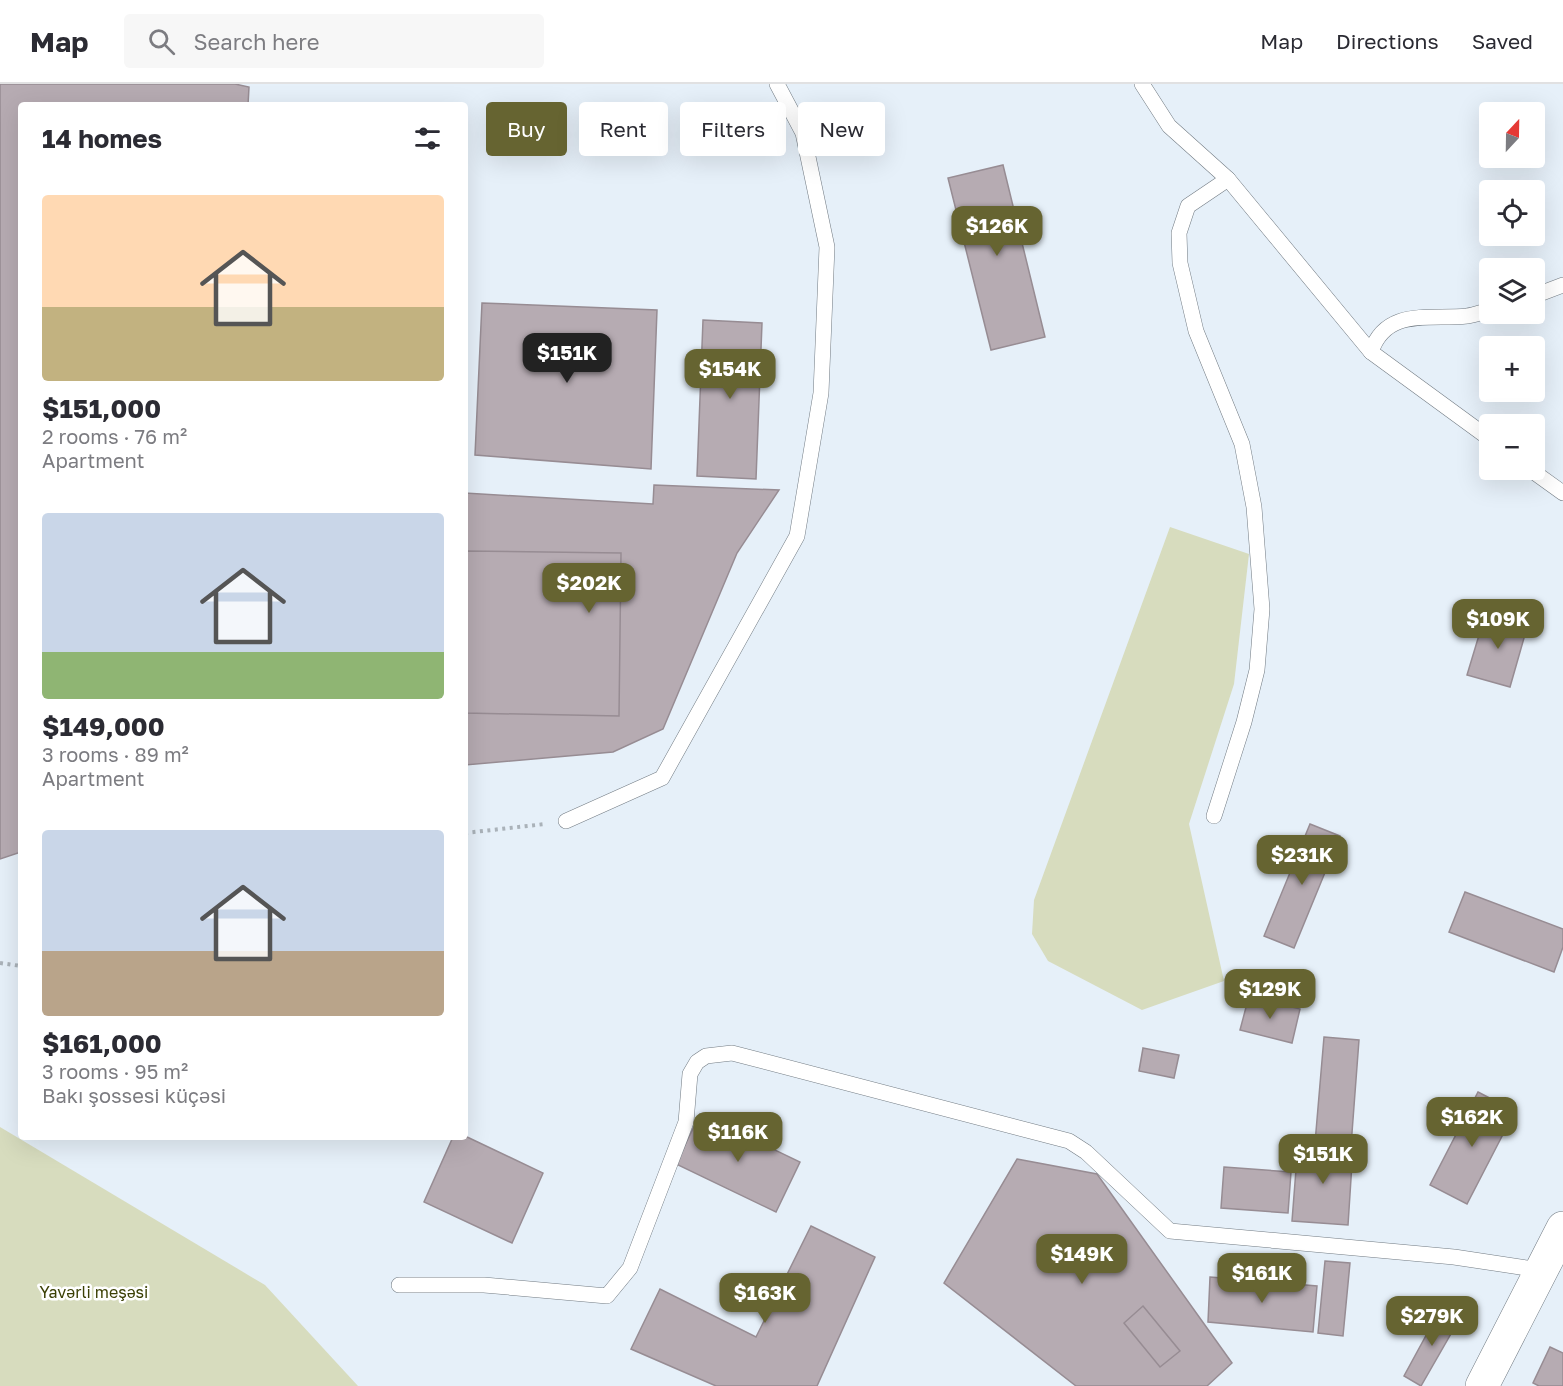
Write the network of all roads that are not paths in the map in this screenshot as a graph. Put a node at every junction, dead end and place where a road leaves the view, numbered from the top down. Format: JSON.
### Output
{"nodes":[{"id":1,"x":777,"y":84,"type":"edge"},
{"id":2,"x":1142,"y":84,"type":"edge"},
{"id":3,"x":1228,"y":179,"type":"junction"},
{"id":4,"x":1563,"y":285,"type":"edge"},
{"id":5,"x":1545,"y":292,"type":"edge"},
{"id":6,"x":1479,"y":313,"type":"edge"},
{"id":7,"x":1371,"y":352,"type":"junction"},
{"id":8,"x":1479,"y":431,"type":"edge"},
{"id":9,"x":1545,"y":480,"type":"edge"},
{"id":10,"x":1563,"y":493,"type":"edge"},
{"id":11,"x":1214,"y":816,"type":"dead end"},
{"id":12,"x":566,"y":821,"type":"road end"},
{"id":13,"x":1563,"y":1228,"type":"edge"},
{"id":14,"x":1540,"y":1270,"type":"junction"},
{"id":15,"x":399,"y":1285,"type":"dead end"},
{"id":16,"x":1482,"y":1386,"type":"edge"}],
"edges":[{"from":1,"to":12,"type":"lane"},
{"from":2,"to":3,"type":"lane"},
{"from":3,"to":7,"type":"lane"},
{"from":3,"to":11,"type":"lane"},
{"from":4,"to":5,"type":"lane"},
{"from":6,"to":7,"type":"lane"},
{"from":7,"to":8,"type":"lane"},
{"from":9,"to":10,"type":"lane"},
{"from":13,"to":14,"type":"main road"},
{"from":14,"to":15,"type":"lane"},
{"from":14,"to":16,"type":"main road"}]}
